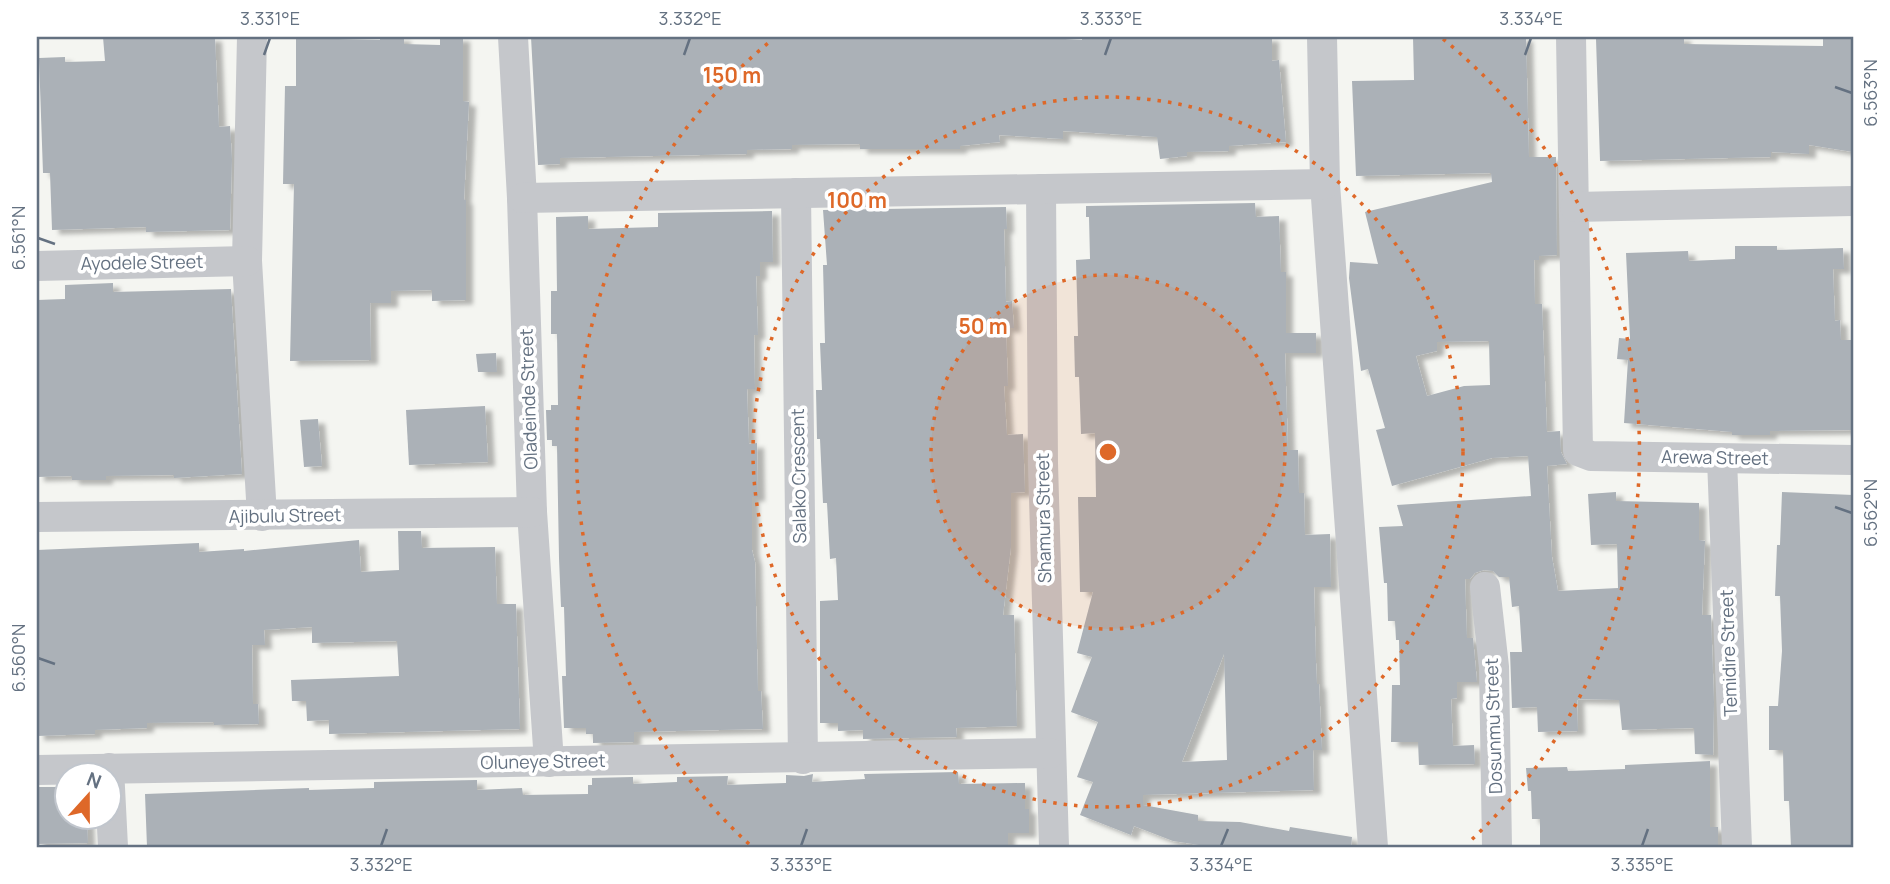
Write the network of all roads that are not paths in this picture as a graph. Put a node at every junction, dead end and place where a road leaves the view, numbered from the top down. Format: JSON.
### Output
{"nodes":[{"id":1,"x":252,"y":37,"type":"edge"},
{"id":2,"x":513,"y":37,"type":"edge"},
{"id":3,"x":1322,"y":37,"type":"edge"},
{"id":4,"x":1571,"y":37,"type":"edge"},
{"id":5,"x":1325,"y":184,"type":"junction"},
{"id":6,"x":1041,"y":189,"type":"junction"},
{"id":7,"x":796,"y":193,"type":"junction"},
{"id":8,"x":522,"y":198,"type":"junction"},
{"id":9,"x":1853,"y":201,"type":"edge"},
{"id":10,"x":1575,"y":207,"type":"junction"},
{"id":11,"x":247,"y":261,"type":"junction"},
{"id":12,"x":37,"y":266,"type":"edge"},
{"id":13,"x":1721,"y":459,"type":"junction"},
{"id":14,"x":1853,"y":460,"type":"edge"},
{"id":15,"x":532,"y":512,"type":"junction"},
{"id":16,"x":262,"y":516,"type":"junction"},
{"id":17,"x":37,"y":517,"type":"edge"},
{"id":18,"x":1486,"y":596,"type":"dead end"},
{"id":19,"x":1050,"y":753,"type":"junction"},
{"id":20,"x":803,"y":759,"type":"junction"},
{"id":21,"x":549,"y":762,"type":"junction"},
{"id":22,"x":122,"y":768,"type":"edge"},
{"id":23,"x":1054,"y":847,"type":"edge"},
{"id":24,"x":1373,"y":847,"type":"edge"},
{"id":25,"x":1497,"y":847,"type":"edge"},
{"id":26,"x":1737,"y":847,"type":"edge"}],
"edges":[{"from":1,"to":11,"type":"street"},
{"from":2,"to":8,"type":"street","name":"Oladeinde Street"},
{"from":3,"to":5,"type":"street"},
{"from":4,"to":10,"type":"street"},
{"from":5,"to":6,"type":"street"},
{"from":5,"to":24,"type":"street"},
{"from":6,"to":7,"type":"street"},
{"from":6,"to":19,"type":"street","name":"Shamura Street"},
{"from":7,"to":8,"type":"street"},
{"from":7,"to":20,"type":"street","name":"Salako Crescent"},
{"from":8,"to":15,"type":"street","name":"Oladeinde Street"},
{"from":9,"to":10,"type":"street"},
{"from":10,"to":13,"type":"street","name":"Arewa Street"},
{"from":11,"to":12,"type":"street","name":"Ayodele Street"},
{"from":11,"to":16,"type":"street"},
{"from":13,"to":14,"type":"street","name":"Arewa Street"},
{"from":13,"to":26,"type":"street","name":"Temidire Street"},
{"from":15,"to":16,"type":"street","name":"Ajibulu Street"},
{"from":15,"to":21,"type":"street","name":"Oladeinde Street"},
{"from":16,"to":17,"type":"street","name":"Ajibulu Street"},
{"from":18,"to":25,"type":"street","name":"Dosunmu Street"},
{"from":19,"to":20,"type":"street","name":"Oluneye Street"},
{"from":19,"to":23,"type":"street","name":"Shamura Street"},
{"from":20,"to":21,"type":"street","name":"Oluneye Street"},
{"from":21,"to":22,"type":"street","name":"Oluneye Street"}]}
